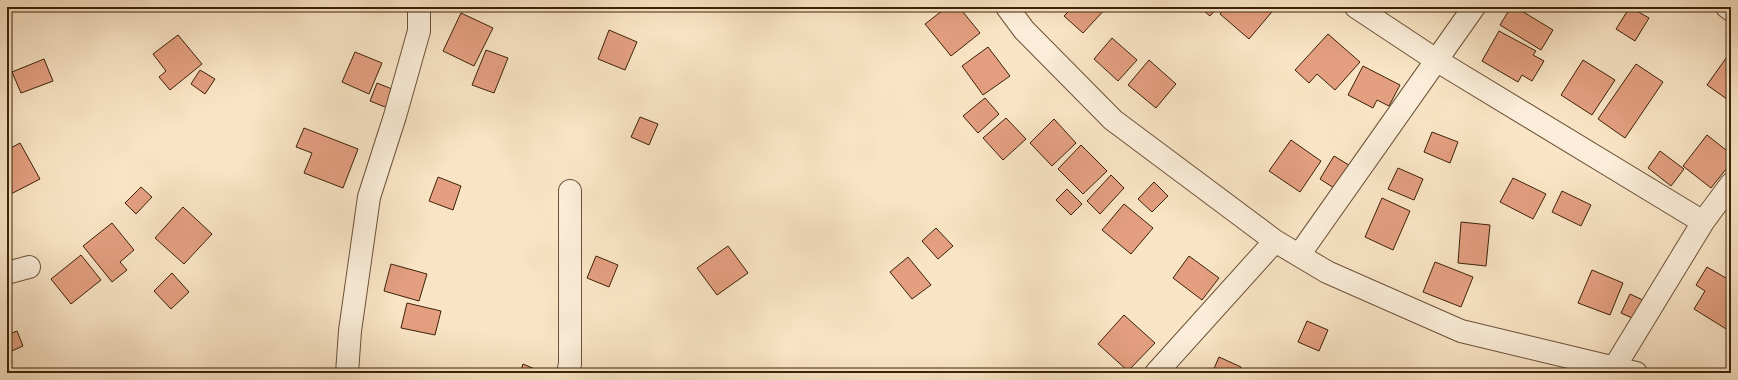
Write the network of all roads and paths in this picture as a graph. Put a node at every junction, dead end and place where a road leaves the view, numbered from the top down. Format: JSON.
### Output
{"nodes":[{"id":1,"x":419,"y":7,"type":"edge"},
{"id":2,"x":1007,"y":7,"type":"edge"},
{"id":3,"x":1356,"y":7,"type":"edge"},
{"id":4,"x":1474,"y":7,"type":"edge"},
{"id":5,"x":1726,"y":7,"type":"edge"},
{"id":6,"x":1731,"y":10,"type":"edge"},
{"id":7,"x":1436,"y":60,"type":"junction"},
{"id":8,"x":1731,"y":184,"type":"edge"},
{"id":9,"x":570,"y":191,"type":"dead end"},
{"id":10,"x":1703,"y":222,"type":"junction"},
{"id":11,"x":1275,"y":241,"type":"junction"},
{"id":12,"x":1299,"y":255,"type":"junction"},
{"id":13,"x":29,"y":267,"type":"dead end"},
{"id":14,"x":7,"y":273,"type":"edge"},
{"id":15,"x":1626,"y":371,"type":"edge"},
{"id":16,"x":347,"y":373,"type":"edge"},
{"id":17,"x":568,"y":373,"type":"edge"},
{"id":18,"x":1156,"y":373,"type":"edge"}],
"edges":[{"from":1,"to":16,"type":"street"},
{"from":2,"to":11,"type":"street"},
{"from":3,"to":7,"type":"street"},
{"from":4,"to":7,"type":"street"},
{"from":5,"to":6,"type":"street"},
{"from":7,"to":10,"type":"street"},
{"from":7,"to":12,"type":"street"},
{"from":8,"to":10,"type":"street"},
{"from":9,"to":17,"type":"street"},
{"from":10,"to":15,"type":"street"},
{"from":11,"to":12,"type":"street"},
{"from":11,"to":18,"type":"street"},
{"from":12,"to":15,"type":"street"},
{"from":13,"to":14,"type":"street"}]}
